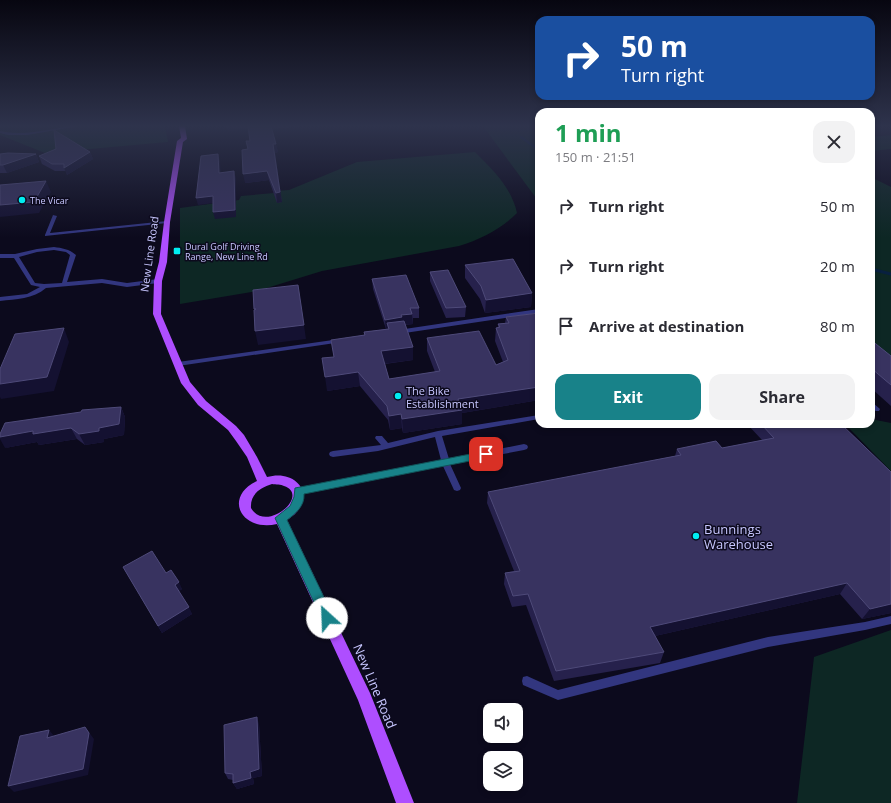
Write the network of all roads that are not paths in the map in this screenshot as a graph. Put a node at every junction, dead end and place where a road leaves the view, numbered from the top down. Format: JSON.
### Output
{"nodes":[{"id":1,"x":175,"y":163,"type":"edge"},
{"id":2,"x":55,"y":216,"type":"dead end"},
{"id":3,"x":167,"y":222,"type":"junction"},
{"id":4,"x":0,"y":256,"type":"edge"},
{"id":5,"x":15,"y":256,"type":"junction"},
{"id":6,"x":158,"y":281,"type":"junction"},
{"id":7,"x":64,"y":284,"type":"junction"},
{"id":8,"x":44,"y":286,"type":"junction"},
{"id":9,"x":0,"y":299,"type":"edge"},
{"id":10,"x":535,"y":312,"type":"edge"},
{"id":11,"x":390,"y":333,"type":"edge"},
{"id":12,"x":351,"y":339,"type":"edge"},
{"id":13,"x":178,"y":364,"type":"junction"},
{"id":14,"x":535,"y":418,"type":"edge"},
{"id":15,"x":438,"y":434,"type":"junction"},
{"id":16,"x":379,"y":438,"type":"dead end"},
{"id":17,"x":387,"y":446,"type":"junction"},
{"id":18,"x":524,"y":447,"type":"dead end"},
{"id":19,"x":333,"y":454,"type":"dead end"},
{"id":20,"x":446,"y":463,"type":"junction"},
{"id":21,"x":263,"y":482,"type":"junction"},
{"id":22,"x":457,"y":488,"type":"dead end"},
{"id":23,"x":299,"y":491,"type":"junction"},
{"id":24,"x":280,"y":518,"type":"junction"},
{"id":25,"x":891,"y":620,"type":"edge"},
{"id":26,"x":527,"y":681,"type":"dead end"},
{"id":27,"x":405,"y":803,"type":"edge"}],
"edges":[{"from":1,"to":3,"type":"main road","name":"New Line Road"},
{"from":2,"to":3,"type":"lane"},
{"from":3,"to":6,"type":"main road","name":"New Line Road"},
{"from":4,"to":5,"type":"lane"},
{"from":5,"to":7,"type":"lane"},
{"from":5,"to":8,"type":"lane"},
{"from":6,"to":7,"type":"lane"},
{"from":6,"to":13,"type":"main road","name":"New Line Road"},
{"from":7,"to":8,"type":"lane"},
{"from":8,"to":9,"type":"lane"},
{"from":10,"to":11,"type":"lane"},
{"from":12,"to":13,"type":"lane"},
{"from":13,"to":21,"type":"main road","name":"New Line Road"},
{"from":14,"to":15,"type":"lane"},
{"from":15,"to":17,"type":"lane"},
{"from":15,"to":20,"type":"lane"},
{"from":16,"to":17,"type":"lane"},
{"from":17,"to":19,"type":"lane"},
{"from":18,"to":20,"type":"lane"},
{"from":20,"to":22,"type":"lane"},
{"from":20,"to":23,"type":"lane"},
{"from":21,"to":23,"type":"main road"},
{"from":21,"to":24,"type":"main road"},
{"from":23,"to":24,"type":"main road"},
{"from":24,"to":27,"type":"main road","name":"New Line Road"},
{"from":25,"to":26,"type":"lane"}]}
